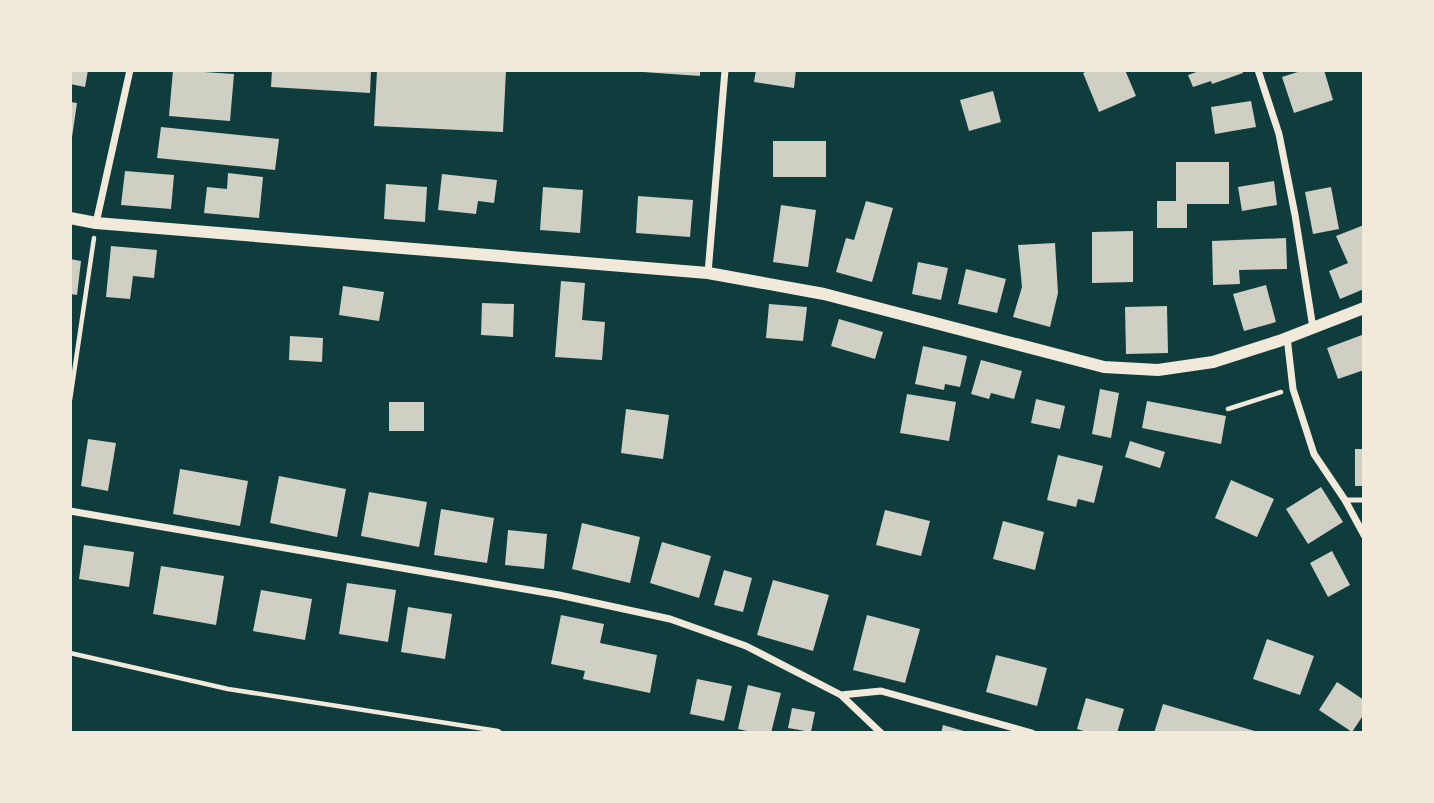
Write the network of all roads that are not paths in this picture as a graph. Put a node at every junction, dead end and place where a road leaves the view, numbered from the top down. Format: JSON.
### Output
{"nodes":[{"id":1,"x":130,"y":70,"type":"edge"},
{"id":2,"x":726,"y":70,"type":"edge"},
{"id":3,"x":1258,"y":70,"type":"edge"},
{"id":4,"x":70,"y":218,"type":"edge"},
{"id":5,"x":96,"y":223,"type":"junction"},
{"id":6,"x":708,"y":273,"type":"junction"},
{"id":7,"x":1364,"y":308,"type":"edge"},
{"id":8,"x":1313,"y":328,"type":"junction"},
{"id":9,"x":1287,"y":337,"type":"junction"},
{"id":10,"x":1345,"y":500,"type":"junction"},
{"id":11,"x":1364,"y":500,"type":"edge"},
{"id":12,"x":70,"y":510,"type":"edge"},
{"id":13,"x":1364,"y":536,"type":"edge"},
{"id":14,"x":841,"y":695,"type":"junction"},
{"id":15,"x":881,"y":733,"type":"edge"},
{"id":16,"x":1032,"y":733,"type":"edge"}],
"edges":[{"from":1,"to":5,"type":"street"},
{"from":2,"to":6,"type":"street"},
{"from":3,"to":8,"type":"street"},
{"from":4,"to":5,"type":"street"},
{"from":5,"to":6,"type":"street"},
{"from":6,"to":9,"type":"street"},
{"from":7,"to":8,"type":"street"},
{"from":8,"to":9,"type":"street"},
{"from":9,"to":10,"type":"street"},
{"from":10,"to":11,"type":"lane"},
{"from":10,"to":13,"type":"street"},
{"from":12,"to":14,"type":"street"},
{"from":14,"to":15,"type":"street"},
{"from":14,"to":16,"type":"street"}]}
